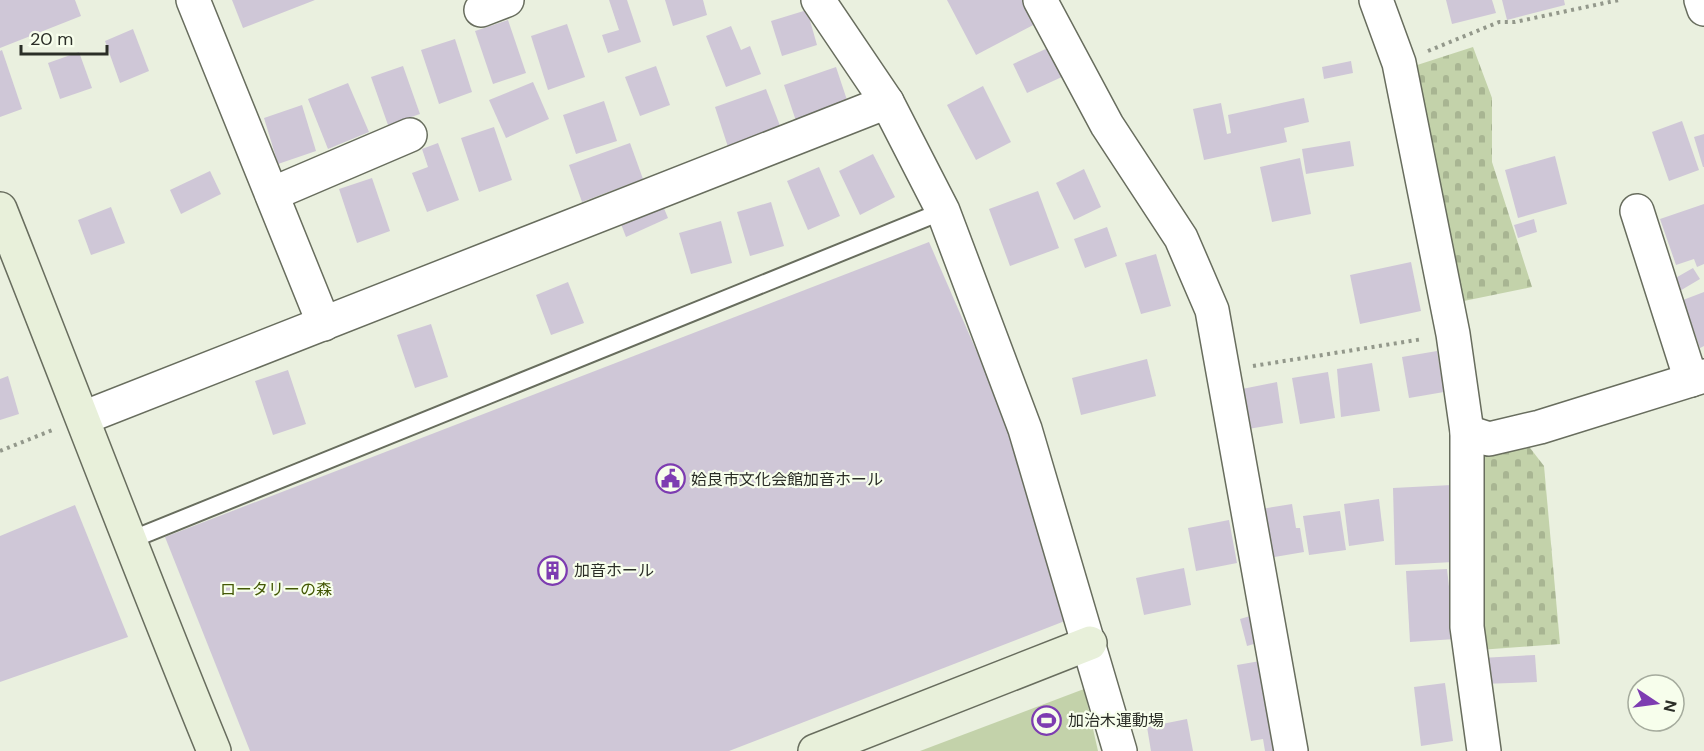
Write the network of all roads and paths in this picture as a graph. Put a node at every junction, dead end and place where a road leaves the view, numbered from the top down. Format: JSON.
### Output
{"nodes":[{"id":1,"x":193,"y":0,"type":"edge"},
{"id":2,"x":818,"y":0,"type":"edge"},
{"id":3,"x":1040,"y":0,"type":"edge"},
{"id":4,"x":1376,"y":0,"type":"edge"},
{"id":5,"x":1619,"y":0,"type":"edge"},
{"id":6,"x":1701,"y":0,"type":"edge"},
{"id":7,"x":1704,"y":9,"type":"edge"},
{"id":8,"x":1400,"y":63,"type":"junction"},
{"id":9,"x":887,"y":102,"type":"junction"},
{"id":10,"x":410,"y":135,"type":"dead end"},
{"id":11,"x":272,"y":194,"type":"junction"},
{"id":12,"x":0,"y":209,"type":"edge"},
{"id":13,"x":943,"y":211,"type":"junction"},
{"id":14,"x":1637,"y":211,"type":"dead end"},
{"id":15,"x":324,"y":324,"type":"junction"},
{"id":16,"x":1454,"y":334,"type":"junction"},
{"id":17,"x":1223,"y":371,"type":"junction"},
{"id":18,"x":1697,"y":378,"type":"edge"},
{"id":19,"x":83,"y":418,"type":"junction"},
{"id":20,"x":1467,"y":432,"type":"junction"},
{"id":21,"x":0,"y":451,"type":"edge"},
{"id":22,"x":128,"y":541,"type":"junction"},
{"id":23,"x":1090,"y":643,"type":"junction"},
{"id":24,"x":214,"y":751,"type":"edge"},
{"id":25,"x":815,"y":751,"type":"edge"},
{"id":26,"x":1120,"y":751,"type":"edge"},
{"id":27,"x":1291,"y":751,"type":"edge"},
{"id":28,"x":1484,"y":751,"type":"edge"}],
"edges":[{"from":1,"to":11,"type":"street"},
{"from":2,"to":9,"type":"street"},
{"from":3,"to":17,"type":"street"},
{"from":4,"to":8,"type":"street"},
{"from":5,"to":8,"type":"path"},
{"from":6,"to":7,"type":"street"},
{"from":8,"to":16,"type":"street"},
{"from":9,"to":13,"type":"street"},
{"from":9,"to":15,"type":"street"},
{"from":10,"to":11,"type":"street"},
{"from":11,"to":15,"type":"street"},
{"from":12,"to":19,"type":"street"},
{"from":13,"to":22,"type":"lane"},
{"from":13,"to":23,"type":"street"},
{"from":14,"to":18,"type":"street"},
{"from":15,"to":19,"type":"street"},
{"from":16,"to":17,"type":"path"},
{"from":16,"to":20,"type":"street"},
{"from":17,"to":27,"type":"street"},
{"from":18,"to":20,"type":"street"},
{"from":19,"to":21,"type":"path"},
{"from":19,"to":22,"type":"street"},
{"from":20,"to":28,"type":"street"},
{"from":22,"to":24,"type":"street"},
{"from":23,"to":25,"type":"street"},
{"from":23,"to":26,"type":"street"}]}
